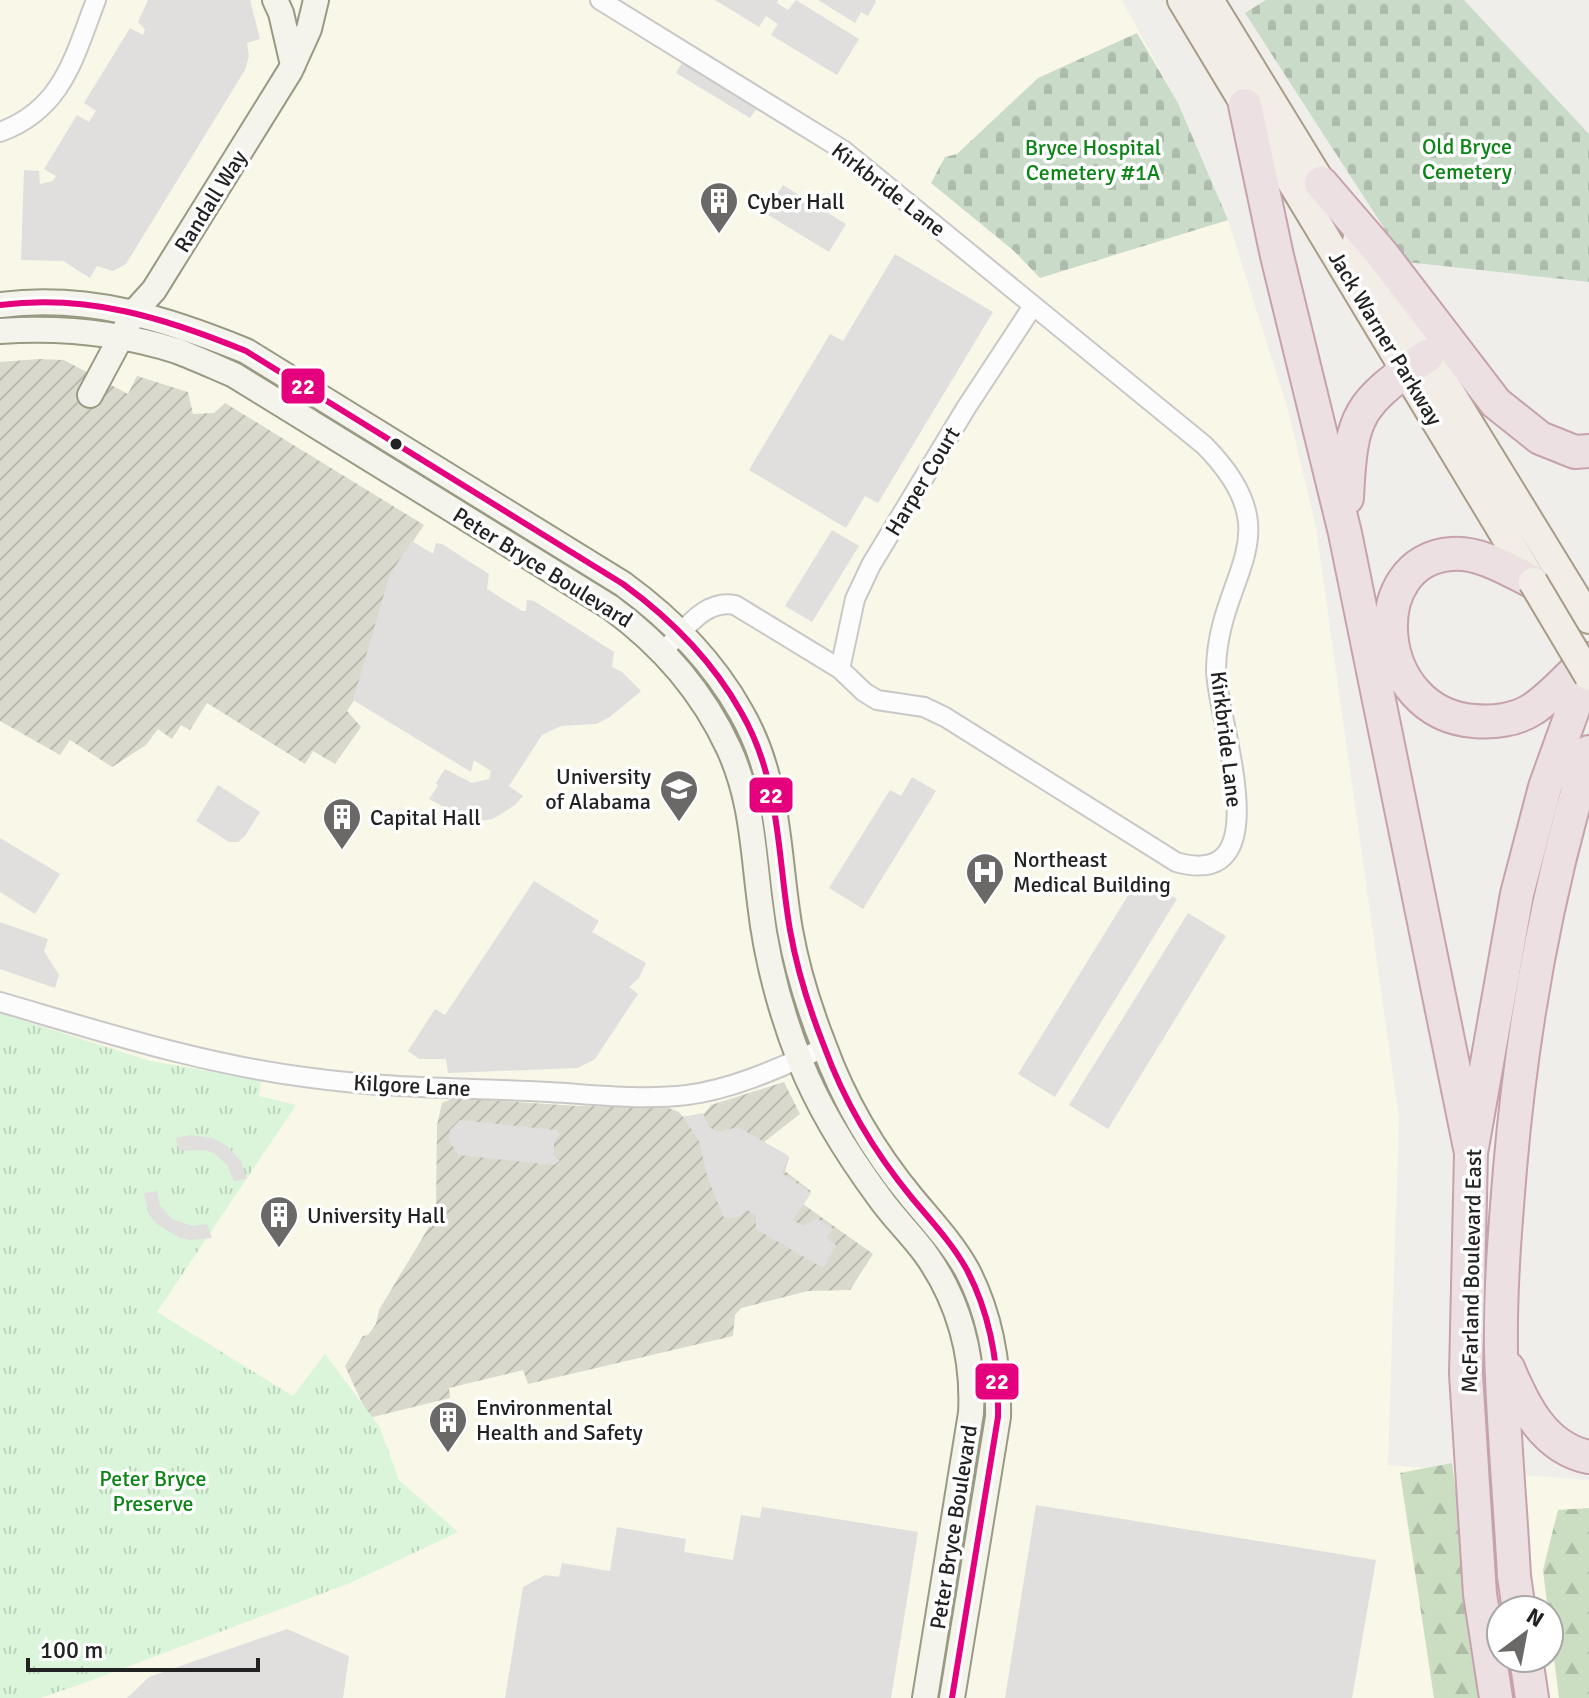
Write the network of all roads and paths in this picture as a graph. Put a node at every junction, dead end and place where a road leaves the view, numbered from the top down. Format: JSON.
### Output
{"nodes":[{"id":1,"x":96,"y":0,"type":"edge"},
{"id":2,"x":275,"y":0,"type":"edge"},
{"id":3,"x":316,"y":0,"type":"edge"},
{"id":4,"x":600,"y":0,"type":"edge"},
{"id":5,"x":1182,"y":0,"type":"edge"},
{"id":6,"x":1209,"y":0,"type":"edge"},
{"id":7,"x":293,"y":65,"type":"junction"},
{"id":8,"x":1245,"y":105,"type":"junction"},
{"id":9,"x":0,"y":132,"type":"edge"},
{"id":10,"x":1321,"y":183,"type":"junction"},
{"id":11,"x":0,"y":305,"type":"edge"},
{"id":12,"x":1033,"y":306,"type":"junction"},
{"id":13,"x":135,"y":311,"type":"junction"},
{"id":14,"x":0,"y":331,"type":"edge"},
{"id":15,"x":122,"y":338,"type":"junction"},
{"id":16,"x":1416,"y":363,"type":"junction"},
{"id":17,"x":90,"y":395,"type":"dead end"},
{"id":18,"x":1589,"y":451,"type":"edge"},
{"id":19,"x":1345,"y":533,"type":"junction"},
{"id":20,"x":1533,"y":582,"type":"junction"},
{"id":21,"x":1589,"y":619,"type":"edge"},
{"id":22,"x":682,"y":633,"type":"junction"},
{"id":23,"x":664,"y":650,"type":"junction"},
{"id":24,"x":1589,"y":657,"type":"edge"},
{"id":25,"x":1589,"y":665,"type":"edge"},
{"id":26,"x":840,"y":669,"type":"junction"},
{"id":27,"x":1589,"y":676,"type":"edge"},
{"id":28,"x":1589,"y":752,"type":"edge"},
{"id":29,"x":0,"y":1002,"type":"edge"},
{"id":30,"x":824,"y":1048,"type":"junction"},
{"id":31,"x":799,"y":1059,"type":"junction"},
{"id":32,"x":1471,"y":1153,"type":"junction"},
{"id":33,"x":1501,"y":1350,"type":"junction"},
{"id":34,"x":1589,"y":1457,"type":"edge"},
{"id":35,"x":1517,"y":1594,"type":"edge"},
{"id":36,"x":1528,"y":1674,"type":"edge"},
{"id":37,"x":925,"y":1698,"type":"edge"},
{"id":38,"x":952,"y":1698,"type":"edge"},
{"id":39,"x":1496,"y":1698,"type":"edge"},
{"id":40,"x":1532,"y":1698,"type":"edge"}],
"edges":[{"from":1,"to":9,"type":"street"},
{"from":2,"to":7,"type":"street"},
{"from":3,"to":7,"type":"street","name":"Randall Way"},
{"from":4,"to":12,"type":"street","name":"Kirkbride Lane"},
{"from":5,"to":8,"type":"main road","name":"Jack Warner Parkway"},
{"from":6,"to":10,"type":"main road","name":"Jack Warner Parkway"},
{"from":7,"to":13,"type":"street","name":"Randall Way"},
{"from":8,"to":16,"type":"main road","name":"Jack Warner Parkway"},
{"from":8,"to":19,"type":"highway"},
{"from":10,"to":16,"type":"main road","name":"Jack Warner Parkway"},
{"from":10,"to":18,"type":"highway"},
{"from":11,"to":13,"type":"street","name":"Peter Bryce Boulevard"},
{"from":12,"to":26,"type":"street","name":"Harper Court"},
{"from":12,"to":26,"type":"street","name":"Kirkbride Lane"},
{"from":13,"to":15,"type":"street","name":"Randall Way"},
{"from":13,"to":22,"type":"street","name":"Peter Bryce Boulevard"},
{"from":14,"to":15,"type":"street","name":"Peter Bryce Boulevard"},
{"from":15,"to":17,"type":"street","name":"Randall Way"},
{"from":15,"to":23,"type":"street","name":"Peter Bryce Boulevard"},
{"from":16,"to":19,"type":"highway"},
{"from":16,"to":20,"type":"main road","name":"Jack Warner Parkway"},
{"from":16,"to":21,"type":"main road","name":"Jack Warner Parkway"},
{"from":19,"to":32,"type":"highway"},
{"from":20,"to":24,"type":"highway"},
{"from":20,"to":27,"type":"main road","name":"Jack Warner Parkway","bridge":true},
{"from":22,"to":23,"type":"street","name":"Kirkbride Lane"},
{"from":22,"to":26,"type":"street","name":"Kirkbride Lane"},
{"from":22,"to":30,"type":"street","name":"Peter Bryce Boulevard"},
{"from":23,"to":31,"type":"street","name":"Peter Bryce Boulevard"},
{"from":25,"to":32,"type":"highway","name":"McFarland Boulevard East"},
{"from":28,"to":33,"type":"highway","name":"McFarland Boulevard East"},
{"from":29,"to":31,"type":"street","name":"Kilgore Lane"},
{"from":30,"to":31,"type":"street","name":"Kilgore Lane"},
{"from":30,"to":38,"type":"street","name":"Peter Bryce Boulevard"},
{"from":31,"to":37,"type":"street","name":"Peter Bryce Boulevard"},
{"from":32,"to":39,"type":"highway","name":"McFarland Boulevard East"},
{"from":33,"to":34,"type":"highway"},
{"from":33,"to":35,"type":"highway","name":"McFarland Boulevard East"},
{"from":36,"to":40,"type":"highway"}]}
